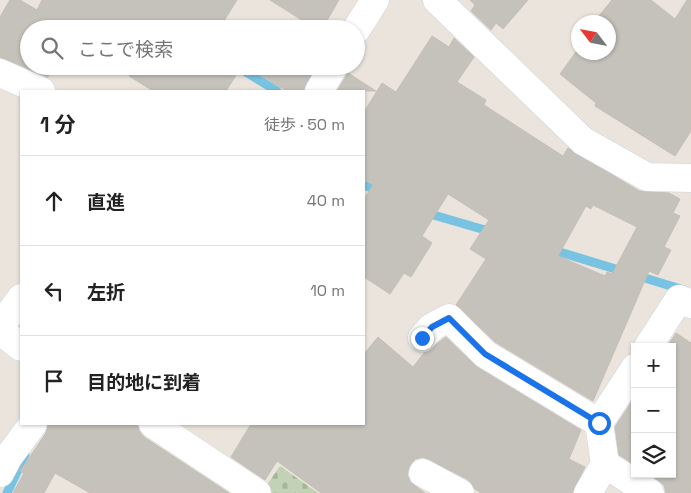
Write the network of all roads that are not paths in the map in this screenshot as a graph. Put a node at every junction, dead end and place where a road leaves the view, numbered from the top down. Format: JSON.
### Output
{"nodes":[{"id":1,"x":375,"y":0,"type":"edge"},
{"id":2,"x":437,"y":0,"type":"edge"},
{"id":3,"x":362,"y":20,"type":"edge"},
{"id":4,"x":0,"y":73,"type":"edge"},
{"id":5,"x":329,"y":75,"type":"edge"},
{"id":6,"x":39,"y":90,"type":"edge"},
{"id":7,"x":320,"y":90,"type":"edge"},
{"id":8,"x":691,"y":178,"type":"edge"},
{"id":9,"x":20,"y":299,"type":"edge"},
{"id":10,"x":691,"y":304,"type":"edge"},
{"id":11,"x":0,"y":327,"type":"edge"},
{"id":12,"x":0,"y":331,"type":"edge"},
{"id":13,"x":422,"y":338,"type":"dead end"},
{"id":14,"x":651,"y":343,"type":"edge"},
{"id":15,"x":20,"y":346,"type":"edge"},
{"id":16,"x":631,"y":374,"type":"edge"},
{"id":17,"x":599,"y":423,"type":"junction"},
{"id":18,"x":31,"y":425,"type":"edge"},
{"id":19,"x":155,"y":425,"type":"edge"},
{"id":20,"x":3,"y":460,"type":"edge"},
{"id":21,"x":605,"y":464,"type":"junction"},
{"id":22,"x":423,"y":473,"type":"dead end"},
{"id":23,"x":257,"y":493,"type":"edge"},
{"id":24,"x":460,"y":493,"type":"edge"},
{"id":25,"x":588,"y":493,"type":"edge"},
{"id":26,"x":650,"y":493,"type":"edge"}],
"edges":[{"from":1,"to":3,"type":"street"},
{"from":2,"to":8,"type":"street"},
{"from":4,"to":6,"type":"street"},
{"from":5,"to":7,"type":"street"},
{"from":9,"to":11,"type":"street"},
{"from":10,"to":14,"type":"street"},
{"from":12,"to":15,"type":"street"},
{"from":13,"to":17,"type":"street"},
{"from":16,"to":17,"type":"street"},
{"from":17,"to":21,"type":"street"},
{"from":18,"to":20,"type":"street"},
{"from":19,"to":23,"type":"street"},
{"from":21,"to":25,"type":"street"},
{"from":21,"to":26,"type":"street"},
{"from":22,"to":24,"type":"street"}]}
